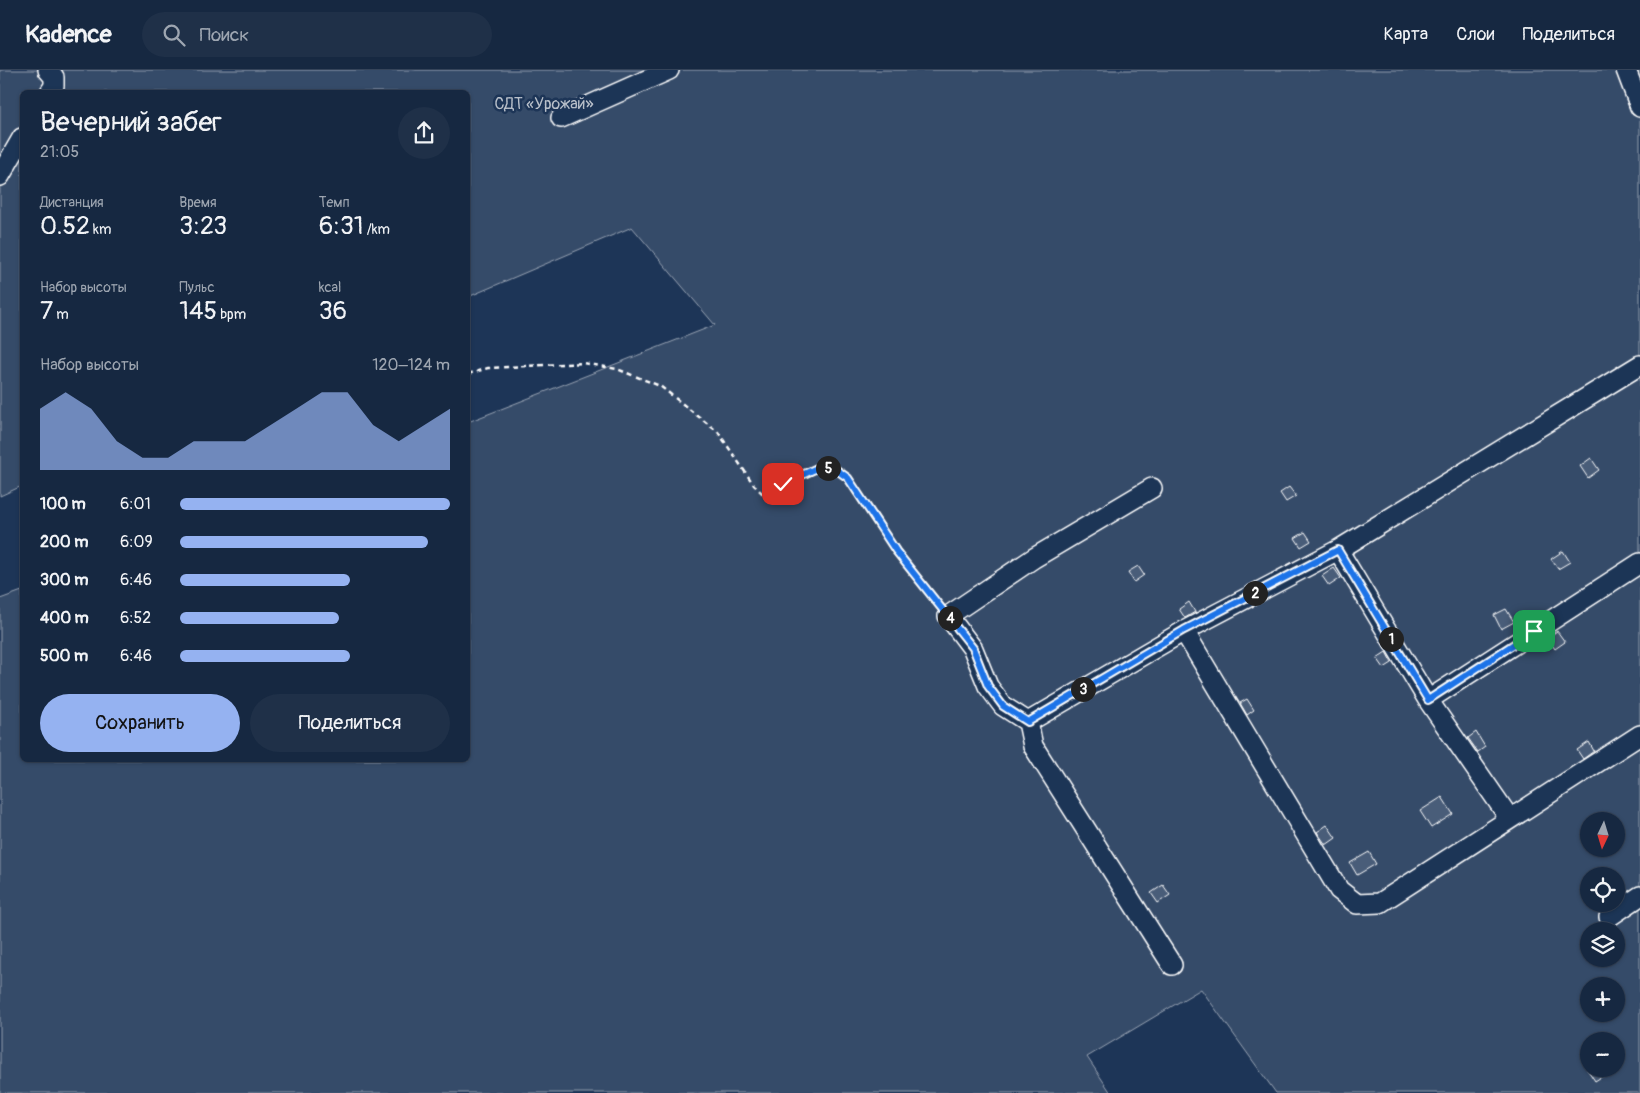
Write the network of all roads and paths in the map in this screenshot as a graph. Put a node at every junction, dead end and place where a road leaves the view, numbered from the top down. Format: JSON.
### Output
{"nodes":[{"id":1,"x":48,"y":70,"type":"edge"},
{"id":2,"x":669,"y":70,"type":"edge"},
{"id":3,"x":1626,"y":70,"type":"edge"},
{"id":4,"x":51,"y":90,"type":"edge"},
{"id":5,"x":1640,"y":106,"type":"edge"},
{"id":6,"x":561,"y":118,"type":"dead end"},
{"id":7,"x":20,"y":141,"type":"edge"},
{"id":8,"x":0,"y":176,"type":"edge"},
{"id":9,"x":1640,"y":365,"type":"edge"},
{"id":10,"x":470,"y":373,"type":"edge"},
{"id":11,"x":1152,"y":488,"type":"dead end"},
{"id":12,"x":1338,"y":550,"type":"junction"},
{"id":13,"x":1640,"y":563,"type":"edge"},
{"id":14,"x":948,"y":616,"type":"junction"},
{"id":15,"x":1184,"y":630,"type":"junction"},
{"id":16,"x":1428,"y":700,"type":"junction"},
{"id":17,"x":1028,"y":722,"type":"junction"},
{"id":18,"x":1640,"y":735,"type":"edge"},
{"id":19,"x":1510,"y":819,"type":"junction"},
{"id":20,"x":1640,"y":896,"type":"edge"},
{"id":21,"x":1609,"y":917,"type":"dead end"},
{"id":22,"x":1172,"y":964,"type":"dead end"}],
"edges":[{"from":1,"to":4,"type":"lane"},
{"from":2,"to":6,"type":"lane"},
{"from":3,"to":5,"type":"lane"},
{"from":7,"to":8,"type":"lane"},
{"from":9,"to":12,"type":"lane"},
{"from":10,"to":14,"type":"path"},
{"from":11,"to":14,"type":"lane"},
{"from":12,"to":15,"type":"lane"},
{"from":12,"to":16,"type":"lane"},
{"from":13,"to":16,"type":"lane"},
{"from":14,"to":17,"type":"lane"},
{"from":15,"to":17,"type":"lane"},
{"from":15,"to":19,"type":"lane"},
{"from":16,"to":19,"type":"lane"},
{"from":17,"to":22,"type":"lane"},
{"from":18,"to":19,"type":"lane"},
{"from":20,"to":21,"type":"lane"}]}
